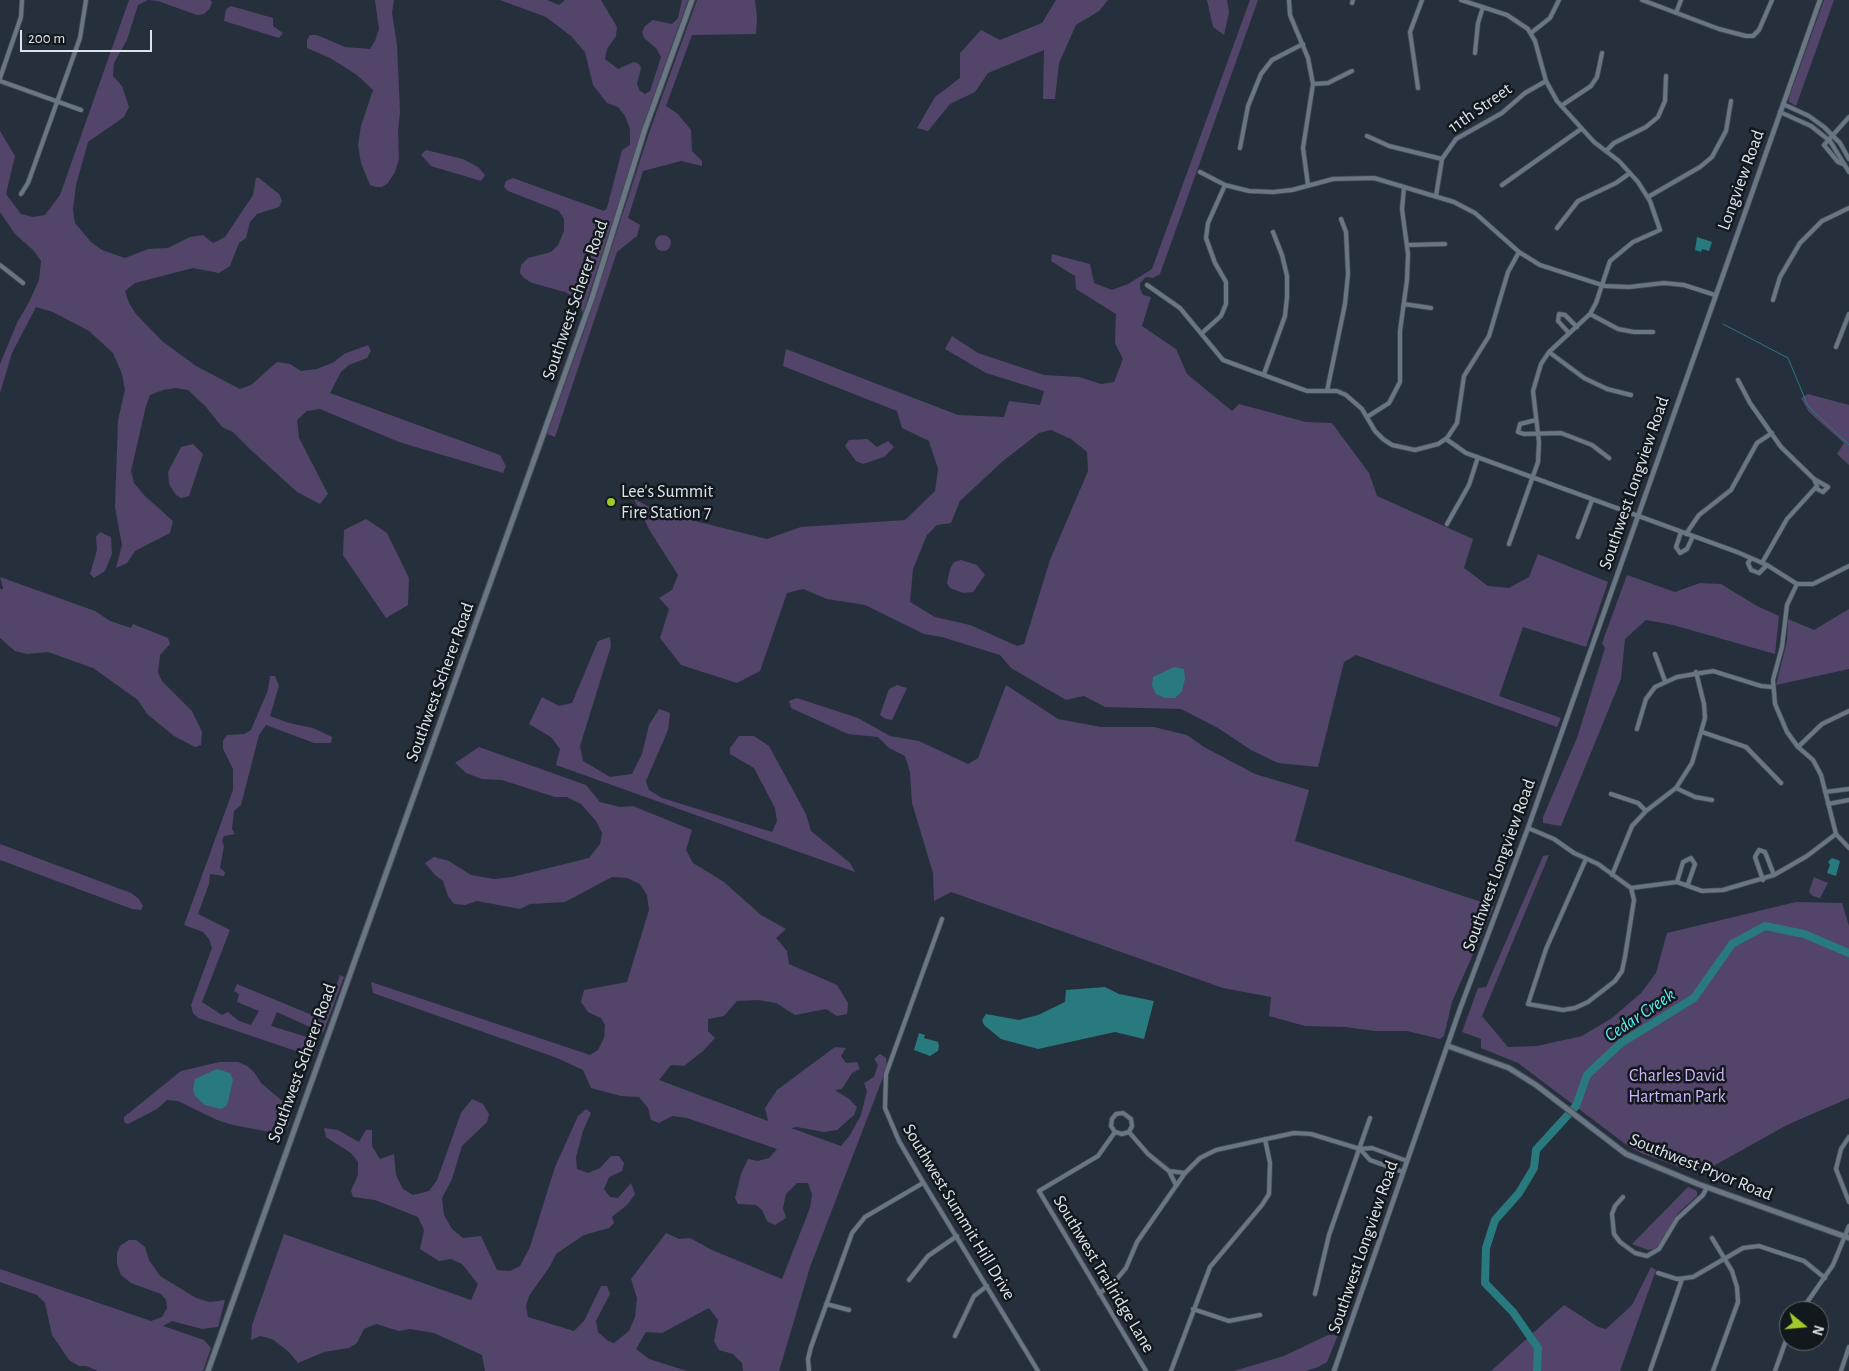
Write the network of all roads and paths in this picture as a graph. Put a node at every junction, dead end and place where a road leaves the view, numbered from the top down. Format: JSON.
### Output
{"nodes":[{"id":1,"x":22,"y":0,"type":"edge"},
{"id":2,"x":86,"y":0,"type":"edge"},
{"id":3,"x":692,"y":0,"type":"edge"},
{"id":4,"x":1289,"y":0,"type":"edge"},
{"id":5,"x":1422,"y":0,"type":"edge"},
{"id":6,"x":1461,"y":0,"type":"edge"},
{"id":7,"x":1559,"y":0,"type":"edge"},
{"id":8,"x":1642,"y":0,"type":"edge"},
{"id":9,"x":1681,"y":0,"type":"edge"},
{"id":10,"x":1772,"y":0,"type":"edge"},
{"id":11,"x":1820,"y":0,"type":"edge"},
{"id":12,"x":1483,"y":7,"type":"junction"},
{"id":13,"x":1676,"y":14,"type":"junction"},
{"id":14,"x":1531,"y":33,"type":"junction"},
{"id":15,"x":1303,"y":44,"type":"junction"},
{"id":16,"x":1475,"y":53,"type":"dead end"},
{"id":17,"x":1602,"y":54,"type":"dead end"},
{"id":18,"x":1352,"y":71,"type":"dead end"},
{"id":19,"x":1666,"y":76,"type":"dead end"},
{"id":20,"x":0,"y":80,"type":"edge"},
{"id":21,"x":1546,"y":81,"type":"junction"},
{"id":22,"x":1313,"y":84,"type":"junction"},
{"id":23,"x":1418,"y":88,"type":"dead end"},
{"id":24,"x":1731,"y":101,"type":"dead end"},
{"id":25,"x":57,"y":102,"type":"junction"},
{"id":26,"x":1783,"y":104,"type":"junction"},
{"id":27,"x":1561,"y":106,"type":"junction"},
{"id":28,"x":81,"y":110,"type":"dead end"},
{"id":29,"x":1780,"y":112,"type":"junction"},
{"id":30,"x":1849,"y":117,"type":"edge"},
{"id":31,"x":1581,"y":129,"type":"junction"},
{"id":32,"x":1833,"y":135,"type":"junction"},
{"id":33,"x":1367,"y":136,"type":"dead end"},
{"id":34,"x":1828,"y":139,"type":"junction"},
{"id":35,"x":1240,"y":148,"type":"dead end"},
{"id":36,"x":1606,"y":151,"type":"junction"},
{"id":37,"x":1849,"y":158,"type":"edge"},
{"id":38,"x":1442,"y":159,"type":"junction"},
{"id":39,"x":1846,"y":164,"type":"junction"},
{"id":40,"x":1200,"y":172,"type":"dead end"},
{"id":41,"x":1849,"y":172,"type":"edge"},
{"id":42,"x":1630,"y":173,"type":"junction"},
{"id":43,"x":1225,"y":185,"type":"junction"},
{"id":44,"x":1308,"y":185,"type":"junction"},
{"id":45,"x":1502,"y":185,"type":"dead end"},
{"id":46,"x":1404,"y":188,"type":"junction"},
{"id":47,"x":21,"y":194,"type":"dead end"},
{"id":48,"x":1436,"y":196,"type":"junction"},
{"id":49,"x":1648,"y":197,"type":"junction"},
{"id":50,"x":1849,"y":208,"type":"edge"},
{"id":51,"x":1341,"y":219,"type":"dead end"},
{"id":52,"x":1557,"y":228,"type":"dead end"},
{"id":53,"x":1273,"y":232,"type":"dead end"},
{"id":54,"x":1445,"y":244,"type":"dead end"},
{"id":55,"x":1407,"y":245,"type":"junction"},
{"id":56,"x":1519,"y":252,"type":"junction"},
{"id":57,"x":2,"y":267,"type":"edge"},
{"id":58,"x":0,"y":274,"type":"edge"},
{"id":59,"x":23,"y":283,"type":"dead end"},
{"id":60,"x":1148,"y":285,"type":"dead end"},
{"id":61,"x":1602,"y":285,"type":"junction"},
{"id":62,"x":1715,"y":295,"type":"junction"},
{"id":63,"x":1773,"y":300,"type":"dead end"},
{"id":64,"x":1404,"y":304,"type":"junction"},
{"id":65,"x":1431,"y":308,"type":"dead end"},
{"id":66,"x":1590,"y":314,"type":"junction"},
{"id":67,"x":1849,"y":314,"type":"edge"},
{"id":68,"x":1577,"y":326,"type":"junction"},
{"id":69,"x":1653,"y":332,"type":"dead end"},
{"id":70,"x":1202,"y":333,"type":"junction"},
{"id":71,"x":1569,"y":333,"type":"junction"},
{"id":72,"x":1836,"y":347,"type":"dead end"},
{"id":73,"x":1549,"y":352,"type":"junction"},
{"id":74,"x":1689,"y":368,"type":"joint"},
{"id":75,"x":1264,"y":374,"type":"junction"},
{"id":76,"x":1738,"y":380,"type":"dead end"},
{"id":77,"x":1327,"y":391,"type":"junction"},
{"id":78,"x":1631,"y":395,"type":"dead end"},
{"id":79,"x":1367,"y":417,"type":"junction"},
{"id":80,"x":1536,"y":420,"type":"junction"},
{"id":81,"x":1538,"y":433,"type":"junction"},
{"id":82,"x":1772,"y":433,"type":"junction"},
{"id":83,"x":1446,"y":439,"type":"junction"},
{"id":84,"x":1478,"y":457,"type":"junction"},
{"id":85,"x":1609,"y":458,"type":"dead end"},
{"id":86,"x":1532,"y":478,"type":"junction"},
{"id":87,"x":1814,"y":479,"type":"junction"},
{"id":88,"x":1815,"y":488,"type":"junction"},
{"id":89,"x":1592,"y":500,"type":"junction"},
{"id":90,"x":1637,"y":516,"type":"junction"},
{"id":91,"x":1447,"y":524,"type":"dead end"},
{"id":92,"x":1683,"y":533,"type":"junction"},
{"id":93,"x":1693,"y":536,"type":"junction"},
{"id":94,"x":1578,"y":537,"type":"dead end"},
{"id":95,"x":1508,"y":544,"type":"dead end"},
{"id":96,"x":1751,"y":558,"type":"junction"},
{"id":97,"x":1762,"y":563,"type":"junction"},
{"id":98,"x":1767,"y":565,"type":"junction"},
{"id":99,"x":1849,"y":566,"type":"edge"},
{"id":100,"x":1797,"y":584,"type":"junction"},
{"id":101,"x":1655,"y":654,"type":"dead end"},
{"id":102,"x":1696,"y":672,"type":"junction"},
{"id":103,"x":1665,"y":681,"type":"junction"},
{"id":104,"x":1772,"y":687,"type":"junction"},
{"id":105,"x":1849,"y":711,"type":"edge"},
{"id":106,"x":1636,"y":729,"type":"dead end"},
{"id":107,"x":1702,"y":732,"type":"junction"},
{"id":108,"x":1798,"y":747,"type":"junction"},
{"id":109,"x":1781,"y":783,"type":"dead end"},
{"id":110,"x":1676,"y":788,"type":"junction"},
{"id":111,"x":1849,"y":789,"type":"edge"},
{"id":112,"x":1825,"y":792,"type":"junction"},
{"id":113,"x":1611,"y":794,"type":"dead end"},
{"id":114,"x":1712,"y":800,"type":"dead end"},
{"id":115,"x":1849,"y":800,"type":"edge"},
{"id":116,"x":1828,"y":804,"type":"junction"},
{"id":117,"x":1646,"y":811,"type":"junction"},
{"id":118,"x":1528,"y":828,"type":"junction"},
{"id":119,"x":1836,"y":834,"type":"junction"},
{"id":120,"x":1849,"y":848,"type":"edge"},
{"id":121,"x":1586,"y":859,"type":"junction"},
{"id":122,"x":1612,"y":875,"type":"junction"},
{"id":123,"x":1774,"y":875,"type":"junction"},
{"id":124,"x":1762,"y":880,"type":"junction"},
{"id":125,"x":1677,"y":882,"type":"junction"},
{"id":126,"x":1688,"y":884,"type":"junction"},
{"id":127,"x":1631,"y":888,"type":"junction"},
{"id":128,"x":942,"y":919,"type":"dead end"},
{"id":129,"x":1448,"y":1046,"type":"junction"},
{"id":130,"x":1370,"y":1118,"type":"dead end"},
{"id":131,"x":1115,"y":1132,"type":"junction"},
{"id":132,"x":1129,"y":1132,"type":"junction"},
{"id":133,"x":1849,"y":1137,"type":"edge"},
{"id":134,"x":1265,"y":1139,"type":"junction"},
{"id":135,"x":1360,"y":1150,"type":"junction"},
{"id":136,"x":1407,"y":1161,"type":"junction"},
{"id":137,"x":1169,"y":1171,"type":"junction"},
{"id":138,"x":1185,"y":1172,"type":"junction"},
{"id":139,"x":1403,"y":1172,"type":"junction"},
{"id":140,"x":923,"y":1183,"type":"junction"},
{"id":141,"x":1176,"y":1185,"type":"junction"},
{"id":142,"x":1707,"y":1187,"type":"junction"},
{"id":143,"x":1623,"y":1197,"type":"dead end"},
{"id":144,"x":1849,"y":1200,"type":"edge"},
{"id":145,"x":1849,"y":1226,"type":"edge"},
{"id":146,"x":957,"y":1236,"type":"junction"},
{"id":147,"x":1712,"y":1238,"type":"dead end"},
{"id":148,"x":1847,"y":1238,"type":"edge"},
{"id":149,"x":1724,"y":1258,"type":"junction"},
{"id":150,"x":1658,"y":1273,"type":"dead end"},
{"id":151,"x":1824,"y":1278,"type":"junction"},
{"id":152,"x":1682,"y":1279,"type":"junction"},
{"id":153,"x":909,"y":1280,"type":"dead end"},
{"id":154,"x":987,"y":1286,"type":"junction"},
{"id":155,"x":1099,"y":1293,"type":"junction"},
{"id":156,"x":1315,"y":1294,"type":"dead end"},
{"id":157,"x":1808,"y":1301,"type":"edge"},
{"id":158,"x":826,"y":1304,"type":"junction"},
{"id":159,"x":1193,"y":1309,"type":"junction"},
{"id":160,"x":849,"y":1310,"type":"dead end"},
{"id":161,"x":1260,"y":1315,"type":"dead end"},
{"id":162,"x":955,"y":1336,"type":"dead end"},
{"id":163,"x":1849,"y":1347,"type":"edge"},
{"id":164,"x":1782,"y":1351,"type":"edge"},
{"id":165,"x":208,"y":1371,"type":"edge"},
{"id":166,"x":809,"y":1371,"type":"edge"},
{"id":167,"x":1038,"y":1371,"type":"edge"},
{"id":168,"x":1146,"y":1371,"type":"edge"},
{"id":169,"x":1170,"y":1371,"type":"edge"},
{"id":170,"x":1334,"y":1371,"type":"edge"},
{"id":171,"x":1650,"y":1371,"type":"edge"},
{"id":172,"x":1713,"y":1371,"type":"edge"},
{"id":173,"x":1775,"y":1371,"type":"edge"},
{"id":174,"x":1841,"y":1371,"type":"edge"}],
"edges":[{"from":1,"to":20,"type":"street"},
{"from":2,"to":25,"type":"street"},
{"from":3,"to":165,"type":"main road","name":"Southwest Scherer Road"},
{"from":4,"to":15,"type":"street"},
{"from":5,"to":23,"type":"street"},
{"from":6,"to":12,"type":"street"},
{"from":7,"to":14,"type":"street"},
{"from":8,"to":13,"type":"street"},
{"from":9,"to":13,"type":"street"},
{"from":10,"to":13,"type":"street"},
{"from":11,"to":26,"type":"street","name":"Longview Road"},
{"from":12,"to":14,"type":"street"},
{"from":12,"to":16,"type":"street"},
{"from":14,"to":21,"type":"street"},
{"from":15,"to":22,"type":"street"},
{"from":15,"to":35,"type":"street"},
{"from":17,"to":27,"type":"street"},
{"from":18,"to":22,"type":"street"},
{"from":19,"to":36,"type":"street"},
{"from":20,"to":25,"type":"street"},
{"from":21,"to":27,"type":"street"},
{"from":21,"to":38,"type":"street","name":"11th Street"},
{"from":22,"to":44,"type":"street"},
{"from":24,"to":49,"type":"street"},
{"from":25,"to":28,"type":"street"},
{"from":25,"to":47,"type":"street"},
{"from":26,"to":29,"type":"street","name":"Longview Road"},
{"from":26,"to":32,"type":"street"},
{"from":27,"to":31,"type":"street"},
{"from":29,"to":34,"type":"street"},
{"from":29,"to":62,"type":"street","name":"Longview Road"},
{"from":30,"to":32,"type":"street"},
{"from":31,"to":36,"type":"street"},
{"from":31,"to":45,"type":"street"},
{"from":32,"to":34,"type":"street"},
{"from":32,"to":37,"type":"street"},
{"from":33,"to":38,"type":"street"},
{"from":34,"to":39,"type":"street"},
{"from":34,"to":39,"type":"street"},
{"from":36,"to":42,"type":"street"},
{"from":38,"to":48,"type":"street","name":"11th Street"},
{"from":39,"to":41,"type":"street"},
{"from":40,"to":43,"type":"street"},
{"from":42,"to":49,"type":"street"},
{"from":42,"to":52,"type":"street"},
{"from":43,"to":44,"type":"street"},
{"from":43,"to":70,"type":"street"},
{"from":44,"to":46,"type":"street"},
{"from":46,"to":48,"type":"street"},
{"from":46,"to":55,"type":"street"},
{"from":48,"to":56,"type":"street"},
{"from":49,"to":61,"type":"street"},
{"from":50,"to":63,"type":"street"},
{"from":51,"to":77,"type":"street"},
{"from":53,"to":75,"type":"street"},
{"from":54,"to":55,"type":"street"},
{"from":55,"to":64,"type":"street"},
{"from":56,"to":61,"type":"street"},
{"from":56,"to":83,"type":"street"},
{"from":57,"to":58,"type":"street"},
{"from":57,"to":59,"type":"street"},
{"from":60,"to":70,"type":"street"},
{"from":61,"to":62,"type":"street"},
{"from":61,"to":66,"type":"street"},
{"from":62,"to":74,"type":"street","name":"Longview Road"},
{"from":64,"to":65,"type":"street"},
{"from":64,"to":79,"type":"street"},
{"from":66,"to":68,"type":"street"},
{"from":66,"to":69,"type":"street"},
{"from":67,"to":72,"type":"street"},
{"from":68,"to":71,"type":"street"},
{"from":68,"to":71,"type":"street"},
{"from":70,"to":75,"type":"street"},
{"from":71,"to":73,"type":"street"},
{"from":73,"to":78,"type":"street"},
{"from":73,"to":80,"type":"street"},
{"from":74,"to":90,"type":"street","name":"Southwest Longview Road"},
{"from":75,"to":77,"type":"street"},
{"from":76,"to":82,"type":"street"},
{"from":77,"to":79,"type":"street"},
{"from":79,"to":83,"type":"street"},
{"from":80,"to":81,"type":"street"},
{"from":80,"to":81,"type":"street"},
{"from":81,"to":85,"type":"street"},
{"from":81,"to":86,"type":"street"},
{"from":82,"to":87,"type":"street"},
{"from":82,"to":92,"type":"street"},
{"from":83,"to":84,"type":"street"},
{"from":84,"to":86,"type":"street"},
{"from":84,"to":91,"type":"street"},
{"from":86,"to":89,"type":"street"},
{"from":86,"to":95,"type":"street"},
{"from":87,"to":88,"type":"street"},
{"from":87,"to":88,"type":"street"},
{"from":88,"to":97,"type":"street"},
{"from":89,"to":90,"type":"street"},
{"from":89,"to":94,"type":"street"},
{"from":90,"to":92,"type":"street"},
{"from":90,"to":118,"type":"street","name":"Southwest Longview Road"},
{"from":92,"to":93,"type":"street"},
{"from":92,"to":93,"type":"street"},
{"from":93,"to":96,"type":"street"},
{"from":96,"to":97,"type":"street"},
{"from":96,"to":98,"type":"street"},
{"from":97,"to":98,"type":"street"},
{"from":98,"to":100,"type":"street"},
{"from":99,"to":100,"type":"street"},
{"from":100,"to":104,"type":"street"},
{"from":101,"to":103,"type":"street"},
{"from":102,"to":103,"type":"street"},
{"from":102,"to":104,"type":"street"},
{"from":102,"to":107,"type":"street"},
{"from":103,"to":106,"type":"street"},
{"from":104,"to":108,"type":"street"},
{"from":105,"to":108,"type":"street"},
{"from":107,"to":109,"type":"street"},
{"from":107,"to":110,"type":"street"},
{"from":108,"to":112,"type":"street"},
{"from":110,"to":114,"type":"street"},
{"from":110,"to":117,"type":"street"},
{"from":111,"to":112,"type":"street"},
{"from":112,"to":116,"type":"street"},
{"from":113,"to":117,"type":"street"},
{"from":115,"to":116,"type":"street"},
{"from":116,"to":119,"type":"street"},
{"from":117,"to":122,"type":"street"},
{"from":118,"to":121,"type":"street"},
{"from":118,"to":129,"type":"street","name":"Southwest Longview Road"},
{"from":119,"to":120,"type":"street"},
{"from":119,"to":123,"type":"street"},
{"from":121,"to":122,"type":"street"},
{"from":121,"to":127,"type":"street"},
{"from":122,"to":127,"type":"street"},
{"from":123,"to":124,"type":"street"},
{"from":123,"to":124,"type":"street"},
{"from":124,"to":126,"type":"street"},
{"from":125,"to":126,"type":"street"},
{"from":125,"to":126,"type":"street"},
{"from":125,"to":127,"type":"street"},
{"from":128,"to":140,"type":"street","name":"Southwest Summit Hill Drive"},
{"from":129,"to":136,"type":"street","name":"Southwest Longview Road"},
{"from":129,"to":142,"type":"main road","name":"Southwest Pryor Road"},
{"from":130,"to":135,"type":"street"},
{"from":131,"to":132,"type":"street"},
{"from":131,"to":132,"type":"street"},
{"from":131,"to":155,"type":"street","name":"Southwest Trailridge Lane"},
{"from":132,"to":137,"type":"street"},
{"from":133,"to":144,"type":"street"},
{"from":134,"to":135,"type":"street"},
{"from":134,"to":138,"type":"street"},
{"from":134,"to":159,"type":"street"},
{"from":135,"to":136,"type":"street"},
{"from":135,"to":139,"type":"street"},
{"from":135,"to":156,"type":"street"},
{"from":136,"to":139,"type":"street","name":"Southwest Longview Road"},
{"from":137,"to":138,"type":"street"},
{"from":137,"to":141,"type":"street"},
{"from":138,"to":141,"type":"street"},
{"from":139,"to":170,"type":"street","name":"Southwest Longview Road"},
{"from":140,"to":146,"type":"street","name":"Southwest Summit Hill Drive"},
{"from":140,"to":158,"type":"street"},
{"from":141,"to":155,"type":"street"},
{"from":142,"to":143,"type":"street"},
{"from":142,"to":148,"type":"main road","name":"Southwest Pryor Road"},
{"from":145,"to":148,"type":"street"},
{"from":146,"to":153,"type":"street"},
{"from":146,"to":154,"type":"street","name":"Southwest Summit Hill Drive"},
{"from":147,"to":149,"type":"street"},
{"from":148,"to":151,"type":"street"},
{"from":149,"to":151,"type":"street"},
{"from":149,"to":152,"type":"street"},
{"from":149,"to":172,"type":"street"},
{"from":150,"to":152,"type":"street"},
{"from":151,"to":157,"type":"street"},
{"from":152,"to":171,"type":"street"},
{"from":154,"to":162,"type":"street"},
{"from":154,"to":167,"type":"street","name":"Southwest Summit Hill Drive"},
{"from":155,"to":168,"type":"street","name":"Southwest Trailridge Lane"},
{"from":158,"to":160,"type":"street"},
{"from":158,"to":166,"type":"street"},
{"from":159,"to":161,"type":"street"},
{"from":159,"to":169,"type":"street"},
{"from":163,"to":174,"type":"street"},
{"from":164,"to":173,"type":"street"}]}
